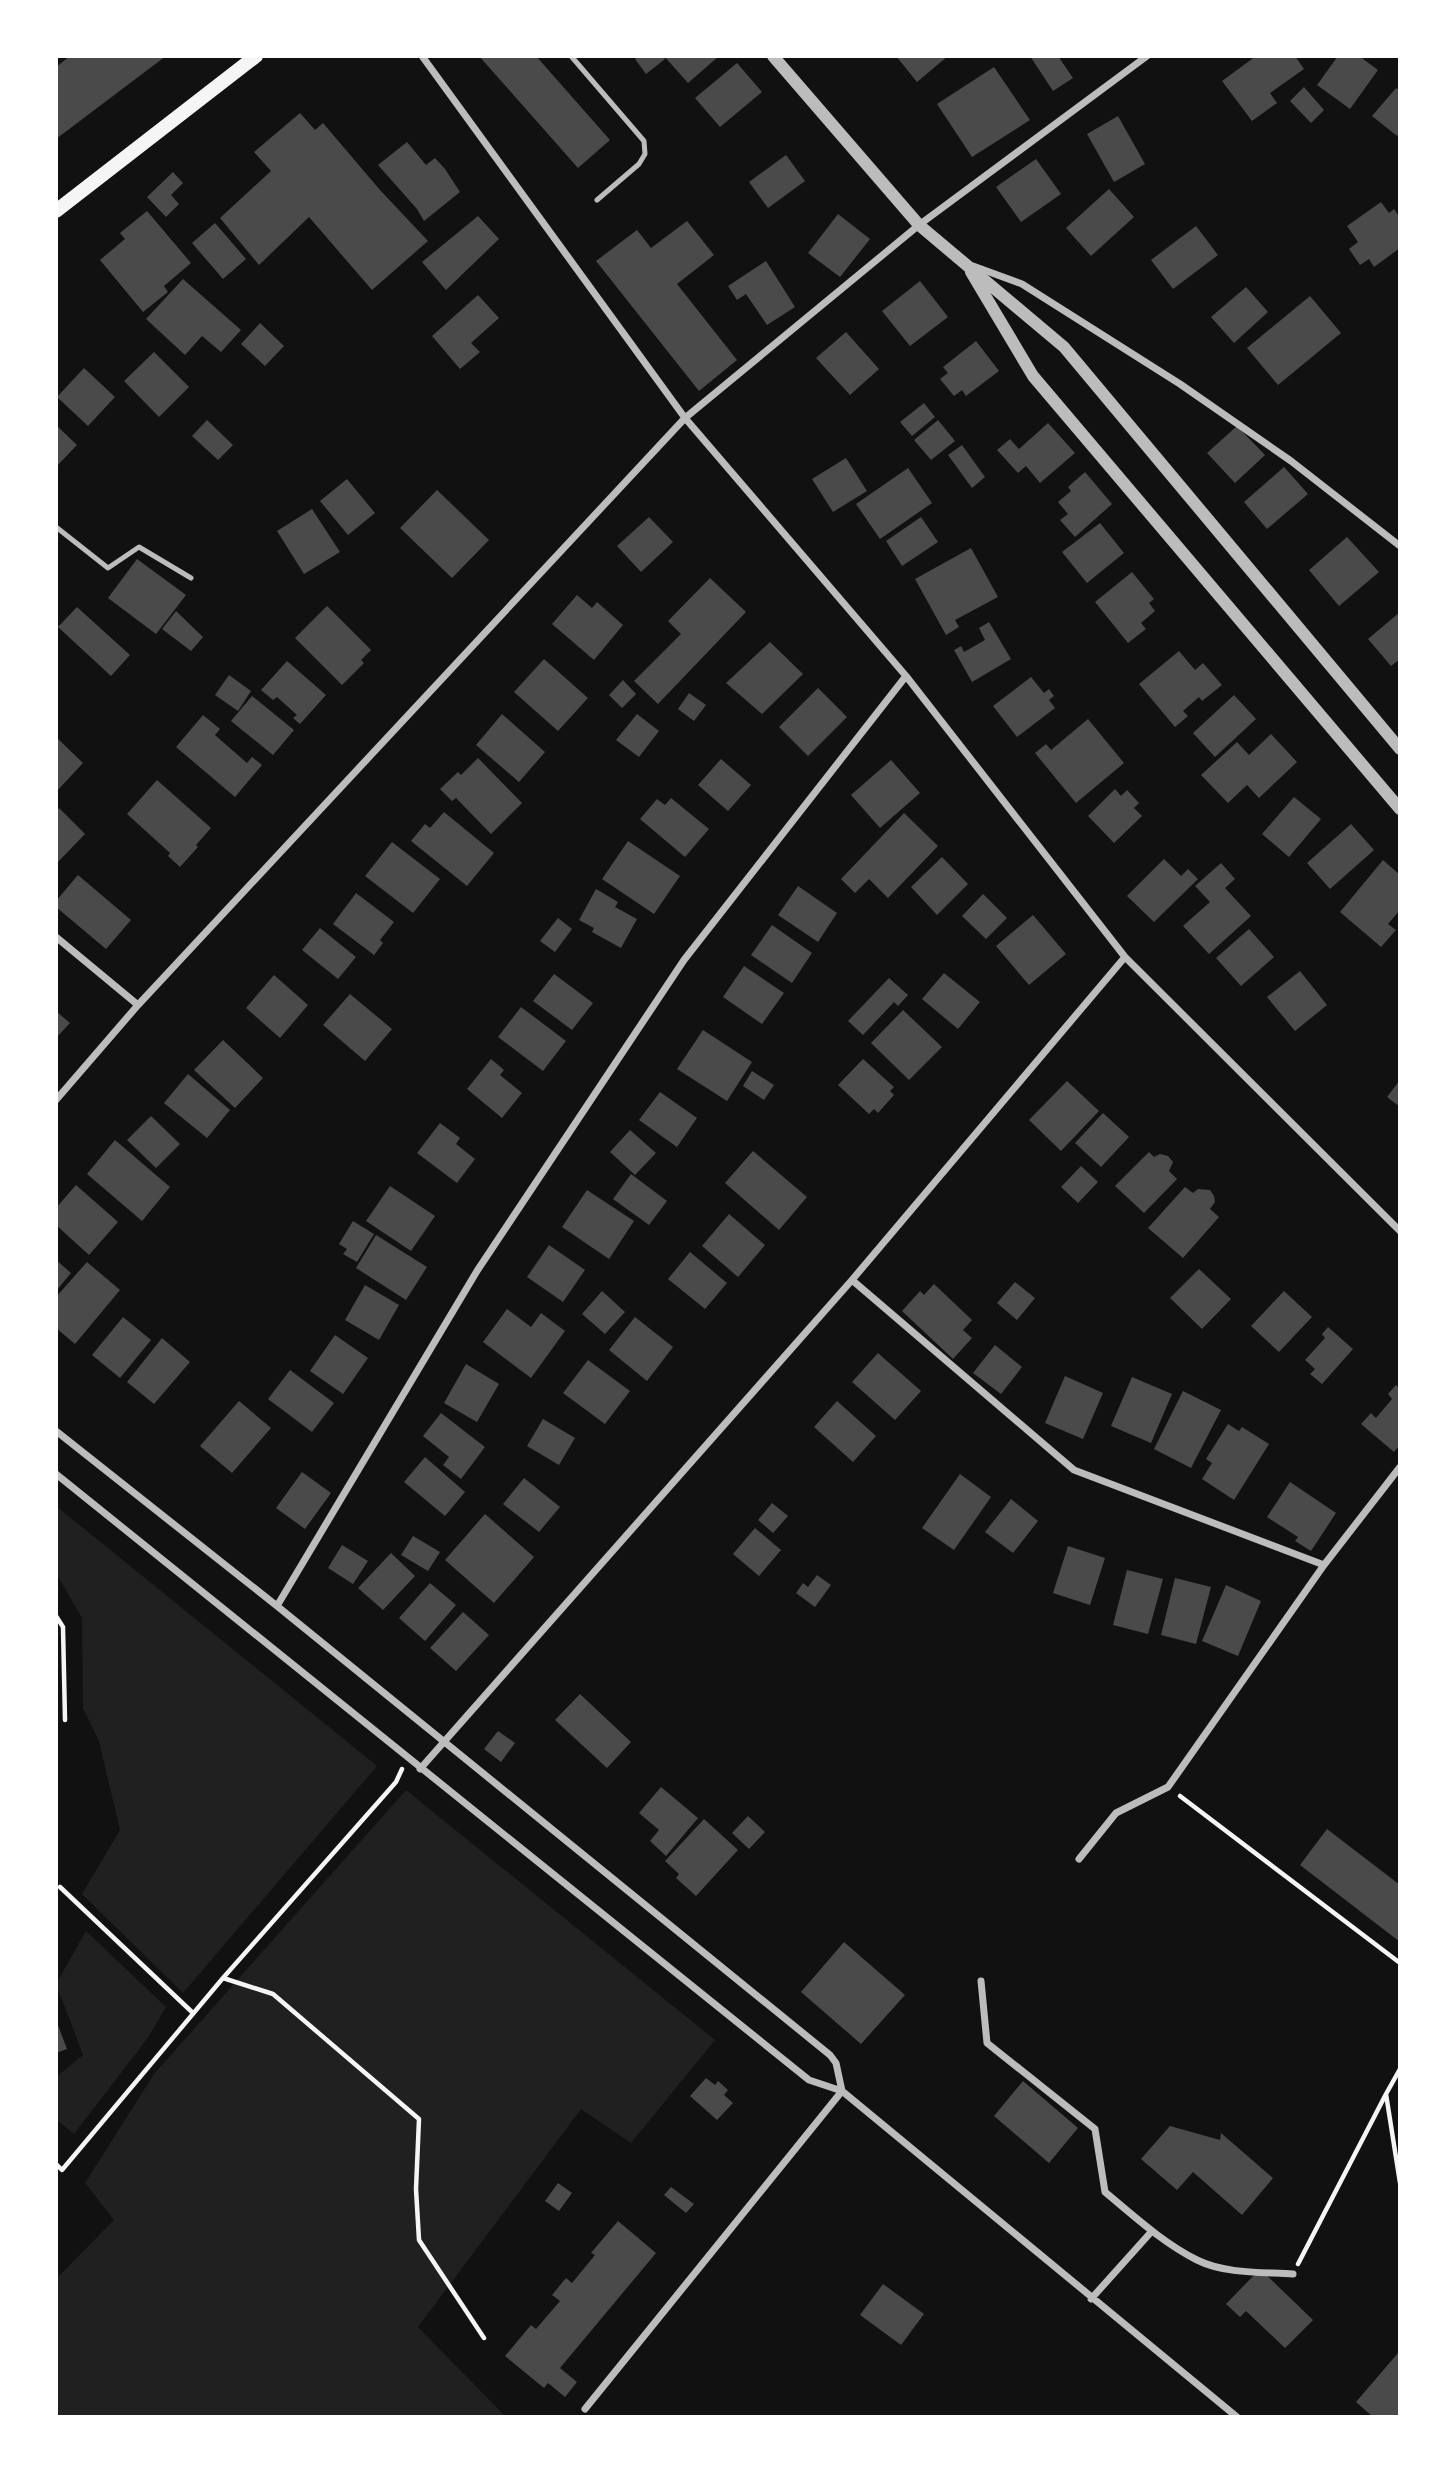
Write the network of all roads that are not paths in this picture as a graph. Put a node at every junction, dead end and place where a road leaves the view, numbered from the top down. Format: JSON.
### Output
{"nodes":[{"id":1,"x":256,"y":56,"type":"edge"},
{"id":2,"x":422,"y":56,"type":"edge"},
{"id":3,"x":570,"y":56,"type":"edge"},
{"id":4,"x":773,"y":56,"type":"edge"},
{"id":5,"x":1147,"y":56,"type":"edge"},
{"id":6,"x":597,"y":200,"type":"dead end"},
{"id":7,"x":56,"y":211,"type":"edge"},
{"id":8,"x":919,"y":225,"type":"junction"},
{"id":9,"x":966,"y":263,"type":"junction"},
{"id":10,"x":685,"y":418,"type":"junction"},
{"id":11,"x":56,"y":527,"type":"edge"},
{"id":12,"x":1400,"y":546,"type":"edge"},
{"id":13,"x":191,"y":578,"type":"dead end"},
{"id":14,"x":906,"y":676,"type":"junction"},
{"id":15,"x":1400,"y":749,"type":"edge"},
{"id":16,"x":1400,"y":809,"type":"edge"},
{"id":17,"x":56,"y":937,"type":"edge"},
{"id":18,"x":1125,"y":957,"type":"junction"},
{"id":19,"x":138,"y":1005,"type":"junction"},
{"id":20,"x":56,"y":1100,"type":"edge"},
{"id":21,"x":1400,"y":1231,"type":"edge"},
{"id":22,"x":852,"y":1280,"type":"junction"},
{"id":23,"x":56,"y":1431,"type":"edge"},
{"id":24,"x":1400,"y":1467,"type":"edge"},
{"id":25,"x":56,"y":1474,"type":"edge"},
{"id":26,"x":1324,"y":1565,"type":"junction"},
{"id":27,"x":277,"y":1606,"type":"junction"},
{"id":28,"x":443,"y":1741,"type":"junction"},
{"id":29,"x":420,"y":1769,"type":"junction"},
{"id":30,"x":1079,"y":1859,"type":"dead end"},
{"id":31,"x":981,"y":1981,"type":"dead end"},
{"id":32,"x":842,"y":2091,"type":"junction"},
{"id":33,"x":1152,"y":2231,"type":"junction"},
{"id":34,"x":1293,"y":2274,"type":"road end"},
{"id":35,"x":1091,"y":2299,"type":"junction"},
{"id":36,"x":585,"y":2409,"type":"dead end"},
{"id":37,"x":1237,"y":2417,"type":"edge"}],
"edges":[{"from":1,"to":7,"type":"main road"},
{"from":2,"to":10,"type":"street"},
{"from":3,"to":6,"type":"lane"},
{"from":4,"to":8,"type":"street"},
{"from":5,"to":8,"type":"street"},
{"from":8,"to":9,"type":"street"},
{"from":8,"to":10,"type":"street"},
{"from":9,"to":12,"type":"street"},
{"from":9,"to":15,"type":"street"},
{"from":9,"to":16,"type":"street"},
{"from":10,"to":14,"type":"street"},
{"from":10,"to":19,"type":"street"},
{"from":11,"to":13,"type":"lane"},
{"from":14,"to":18,"type":"street"},
{"from":14,"to":27,"type":"street"},
{"from":17,"to":19,"type":"street"},
{"from":18,"to":21,"type":"street"},
{"from":18,"to":22,"type":"street"},
{"from":19,"to":20,"type":"street"},
{"from":22,"to":26,"type":"street"},
{"from":22,"to":28,"type":"street"},
{"from":23,"to":27,"type":"street"},
{"from":24,"to":26,"type":"street"},
{"from":25,"to":29,"type":"street"},
{"from":26,"to":30,"type":"street"},
{"from":27,"to":28,"type":"street"},
{"from":28,"to":29,"type":"street"},
{"from":28,"to":32,"type":"street"},
{"from":29,"to":32,"type":"street"},
{"from":31,"to":33,"type":"street"},
{"from":32,"to":35,"type":"street"},
{"from":32,"to":36,"type":"street"},
{"from":33,"to":34,"type":"street"},
{"from":33,"to":35,"type":"street"},
{"from":35,"to":37,"type":"street"}]}
